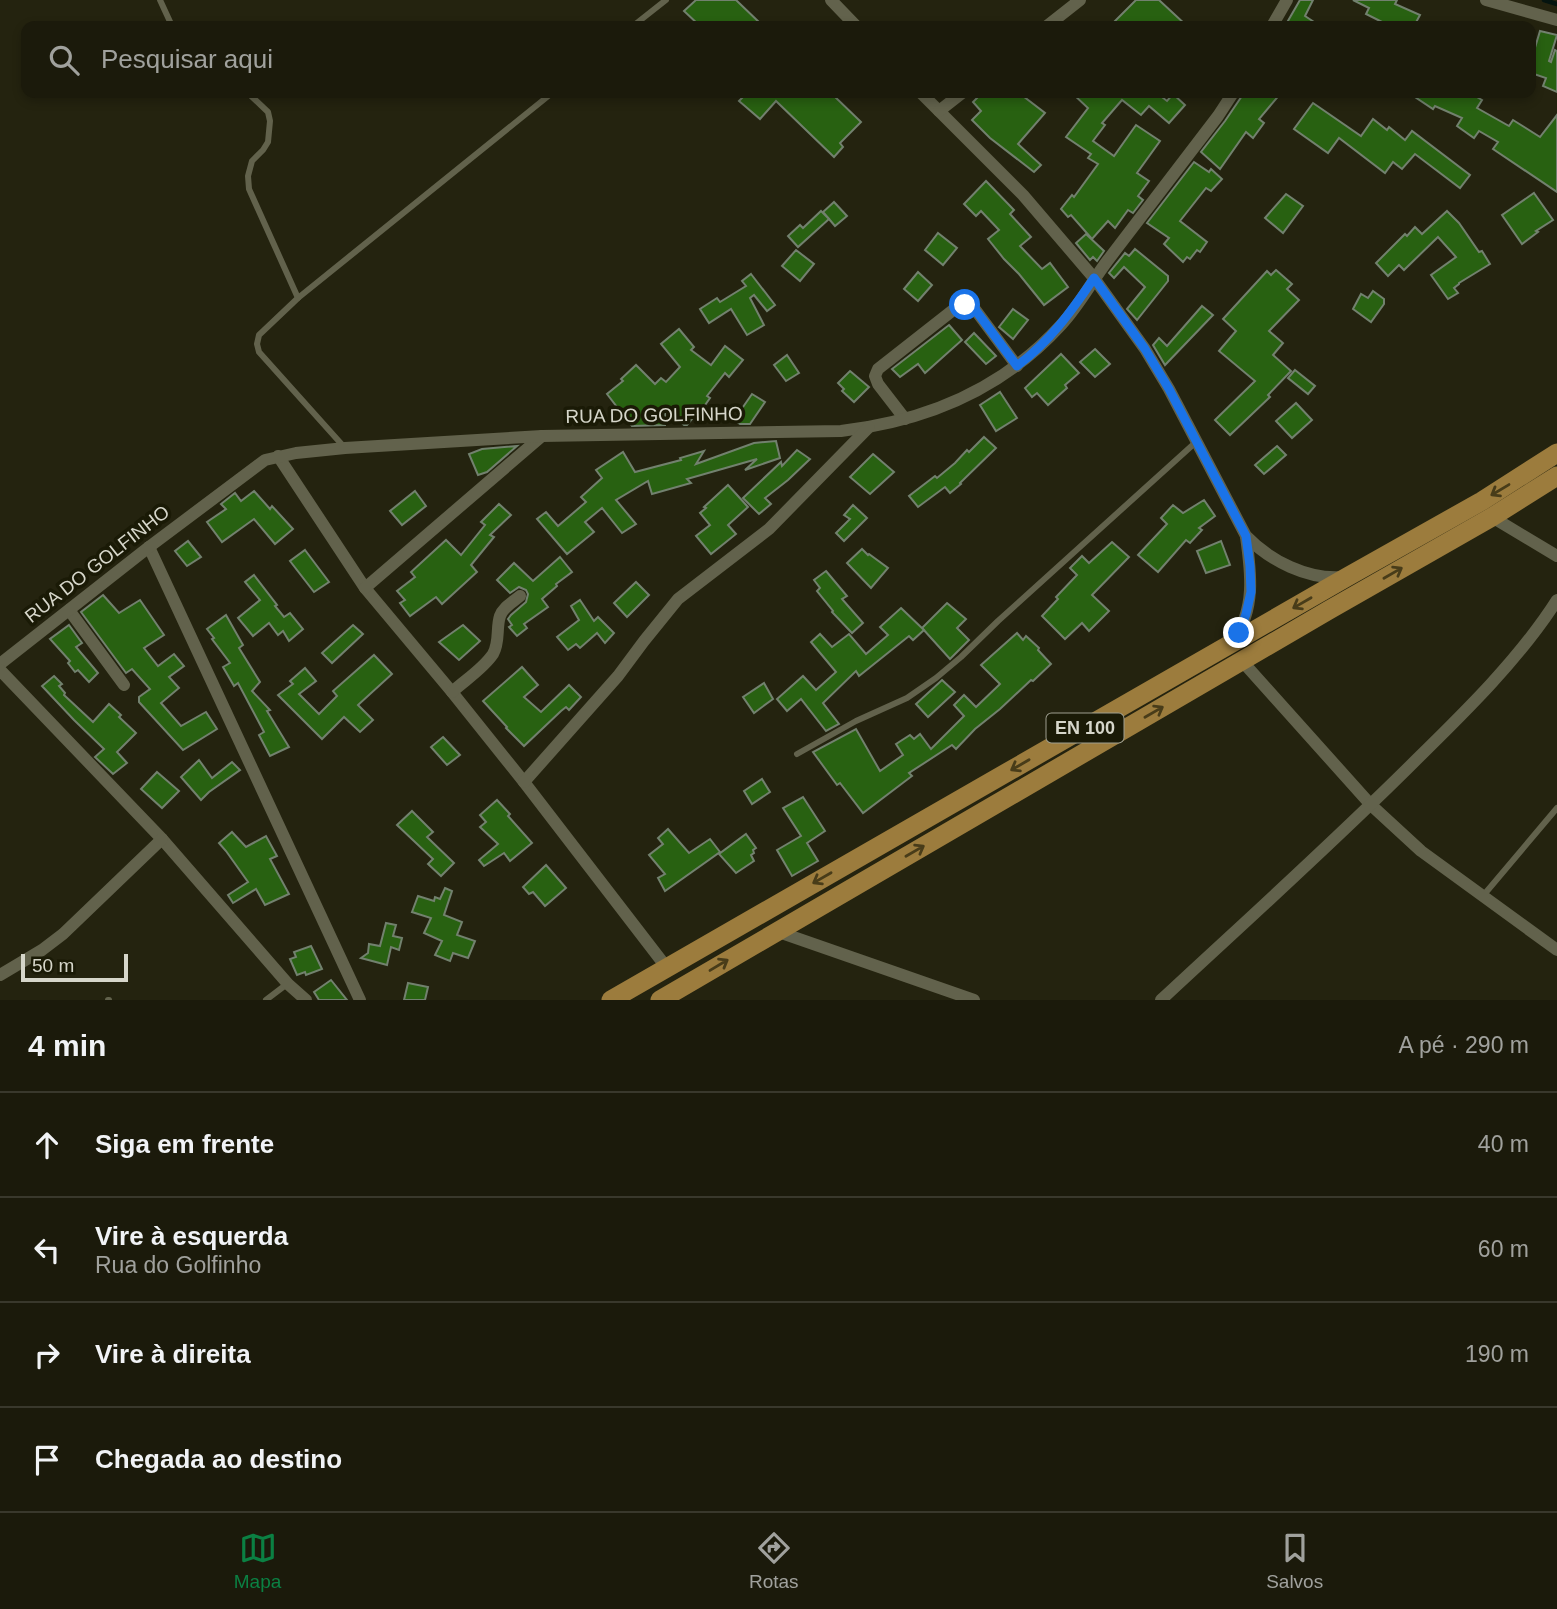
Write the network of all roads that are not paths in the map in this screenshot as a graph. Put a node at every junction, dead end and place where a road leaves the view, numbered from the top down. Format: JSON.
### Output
{"nodes":[{"id":1,"x":160,"y":0,"type":"edge"},
{"id":2,"x":666,"y":0,"type":"edge"},
{"id":3,"x":831,"y":0,"type":"edge"},
{"id":4,"x":1080,"y":0,"type":"edge"},
{"id":5,"x":1287,"y":0,"type":"edge"},
{"id":6,"x":1486,"y":0,"type":"edge"},
{"id":7,"x":1557,"y":20,"type":"edge"},
{"id":8,"x":170,"y":21,"type":"edge"},
{"id":9,"x":639,"y":21,"type":"edge"},
{"id":10,"x":851,"y":21,"type":"edge"},
{"id":11,"x":1053,"y":21,"type":"edge"},
{"id":12,"x":1275,"y":21,"type":"edge"},
{"id":13,"x":253,"y":98,"type":"edge"},
{"id":14,"x":546,"y":98,"type":"edge"},
{"id":15,"x":926,"y":98,"type":"edge"},
{"id":16,"x":956,"y":98,"type":"edge"},
{"id":17,"x":1230,"y":98,"type":"edge"},
{"id":18,"x":939,"y":111,"type":"junction"},
{"id":19,"x":1094,"y":278,"type":"junction"},
{"id":20,"x":298,"y":299,"type":"junction"},
{"id":21,"x":1017,"y":366,"type":"junction"},
{"id":22,"x":905,"y":419,"type":"junction"},
{"id":23,"x":869,"y":427,"type":"junction"},
{"id":24,"x":542,"y":436,"type":"junction"},
{"id":25,"x":1196,"y":443,"type":"junction"},
{"id":26,"x":345,"y":448,"type":"junction"},
{"id":27,"x":1557,"y":453,"type":"edge"},
{"id":28,"x":278,"y":456,"type":"junction"},
{"id":29,"x":1557,"y":476,"type":"edge"},
{"id":30,"x":1492,"y":517,"type":"junction"},
{"id":31,"x":1246,"y":536,"type":"junction"},
{"id":32,"x":149,"y":547,"type":"junction"},
{"id":33,"x":1557,"y":556,"type":"edge"},
{"id":34,"x":1347,"y":577,"type":"junction"},
{"id":35,"x":365,"y":588,"type":"junction"},
{"id":36,"x":520,"y":596,"type":"dead end"},
{"id":37,"x":1557,"y":600,"type":"edge"},
{"id":38,"x":69,"y":610,"type":"junction"},
{"id":39,"x":1229,"y":645,"type":"junction"},
{"id":40,"x":1242,"y":661,"type":"junction"},
{"id":41,"x":0,"y":664,"type":"edge"},
{"id":42,"x":0,"y":670,"type":"edge"},
{"id":43,"x":124,"y":685,"type":"dead end"},
{"id":44,"x":452,"y":692,"type":"junction"},
{"id":45,"x":797,"y":754,"type":"dead end"},
{"id":46,"x":524,"y":782,"type":"junction"},
{"id":47,"x":1371,"y":805,"type":"junction"},
{"id":48,"x":1557,"y":807,"type":"edge"},
{"id":49,"x":162,"y":839,"type":"junction"},
{"id":50,"x":1482,"y":897,"type":"junction"},
{"id":51,"x":776,"y":932,"type":"junction"},
{"id":52,"x":1557,"y":950,"type":"edge"},
{"id":53,"x":667,"y":968,"type":"junction"},
{"id":54,"x":0,"y":975,"type":"edge"},
{"id":55,"x":288,"y":984,"type":"junction"},
{"id":56,"x":665,"y":999,"type":"edge"},
{"id":57,"x":266,"y":1000,"type":"edge"},
{"id":58,"x":306,"y":1000,"type":"edge"},
{"id":59,"x":360,"y":1000,"type":"edge"},
{"id":60,"x":611,"y":1000,"type":"edge"},
{"id":61,"x":974,"y":1000,"type":"edge"},
{"id":62,"x":1161,"y":1000,"type":"edge"}],
"edges":[{"from":1,"to":8,"type":"lane"},
{"from":2,"to":9,"type":"lane"},
{"from":3,"to":10,"type":"street"},
{"from":4,"to":11,"type":"street"},
{"from":5,"to":12,"type":"street"},
{"from":6,"to":7,"type":"street"},
{"from":13,"to":20,"type":"lane"},
{"from":14,"to":20,"type":"lane"},
{"from":15,"to":18,"type":"street"},
{"from":16,"to":18,"type":"street"},
{"from":17,"to":19,"type":"street","name":"RUA DO GOLFINHO"},
{"from":18,"to":19,"type":"street"},
{"from":19,"to":21,"type":"street","name":"RUA DO GOLFINHO"},
{"from":19,"to":25,"type":"street"},
{"from":20,"to":26,"type":"lane"},
{"from":21,"to":22,"type":"street","name":"RUA DO GOLFINHO"},
{"from":21,"to":22,"type":"street"},
{"from":22,"to":23,"type":"street","name":"RUA DO GOLFINHO"},
{"from":23,"to":24,"type":"street","name":"RUA DO GOLFINHO"},
{"from":23,"to":46,"type":"street"},
{"from":24,"to":26,"type":"street","name":"RUA DO GOLFINHO"},
{"from":24,"to":35,"type":"street"},
{"from":25,"to":31,"type":"street"},
{"from":25,"to":45,"type":"lane"},
{"from":26,"to":28,"type":"street","name":"RUA DO GOLFINHO"},
{"from":27,"to":34,"type":"main road","number":"EN 100","one_way":true},
{"from":28,"to":32,"type":"street","name":"RUA DO GOLFINHO"},
{"from":28,"to":35,"type":"street"},
{"from":29,"to":30,"type":"main road","number":"EN 100"},
{"from":30,"to":33,"type":"street"},
{"from":40,"to":30,"type":"main road","number":"EN 100","one_way":true},
{"from":31,"to":34,"type":"street"},
{"from":31,"to":39,"type":"street"},
{"from":32,"to":38,"type":"street","name":"RUA DO GOLFINHO"},
{"from":32,"to":59,"type":"street"},
{"from":34,"to":39,"type":"main road","number":"EN 100","one_way":true},
{"from":35,"to":44,"type":"street"},
{"from":36,"to":44,"type":"street"},
{"from":37,"to":47,"type":"street"},
{"from":38,"to":41,"type":"street","name":"RUA DO GOLFINHO"},
{"from":38,"to":43,"type":"street"},
{"from":39,"to":53,"type":"main road","number":"EN 100","one_way":true},
{"from":40,"to":47,"type":"street"},
{"from":51,"to":40,"type":"main road","number":"EN 100","one_way":true},
{"from":42,"to":49,"type":"street"},
{"from":44,"to":46,"type":"street"},
{"from":46,"to":53,"type":"street"},
{"from":47,"to":50,"type":"street"},
{"from":47,"to":62,"type":"street"},
{"from":48,"to":50,"type":"lane"},
{"from":49,"to":54,"type":"street"},
{"from":49,"to":55,"type":"street"},
{"from":50,"to":52,"type":"street"},
{"from":56,"to":51,"type":"main road","number":"EN 100","one_way":true},
{"from":51,"to":61,"type":"street"},
{"from":53,"to":60,"type":"main road","number":"EN 100"},
{"from":55,"to":57,"type":"lane"},
{"from":55,"to":58,"type":"street"}]}
